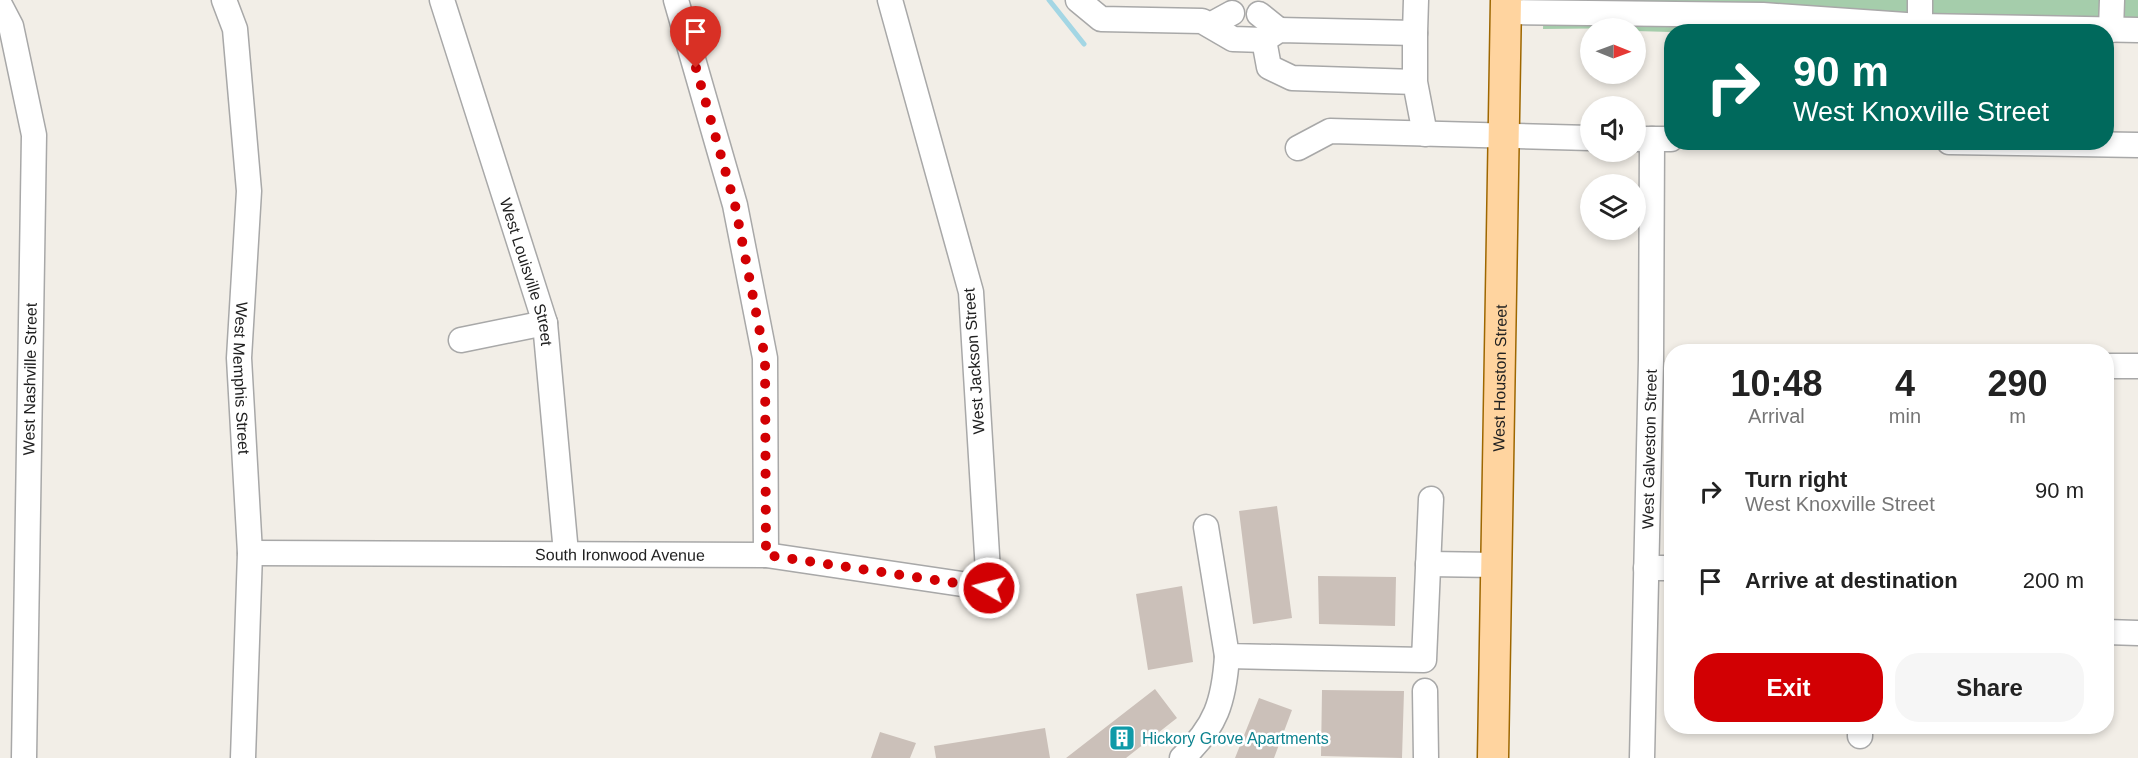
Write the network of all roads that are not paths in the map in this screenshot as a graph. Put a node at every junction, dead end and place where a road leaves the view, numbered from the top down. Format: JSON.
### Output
{"nodes":[{"id":1,"x":224,"y":0,"type":"edge"},
{"id":2,"x":442,"y":0,"type":"edge"},
{"id":3,"x":676,"y":0,"type":"edge"},
{"id":4,"x":890,"y":0,"type":"edge"},
{"id":5,"x":1078,"y":0,"type":"edge"},
{"id":6,"x":1416,"y":0,"type":"edge"},
{"id":7,"x":1920,"y":0,"type":"edge"},
{"id":8,"x":2112,"y":0,"type":"edge"},
{"id":9,"x":0,"y":5,"type":"edge"},
{"id":10,"x":1506,"y":6,"type":"edge"},
{"id":11,"x":1763,"y":7,"type":"edge"},
{"id":12,"x":1232,"y":13,"type":"dead end"},
{"id":13,"x":1259,"y":14,"type":"dead end"},
{"id":14,"x":1903,"y":24,"type":"edge"},
{"id":15,"x":1920,"y":24,"type":"edge"},
{"id":16,"x":2111,"y":24,"type":"edge"},
{"id":17,"x":1210,"y":25,"type":"junction"},
{"id":18,"x":2114,"y":30,"type":"edge"},
{"id":19,"x":2138,"y":30,"type":"edge"},
{"id":20,"x":1415,"y":33,"type":"junction"},
{"id":21,"x":1271,"y":35,"type":"junction"},
{"id":22,"x":1415,"y":82,"type":"junction"},
{"id":23,"x":1425,"y":134,"type":"junction"},
{"id":24,"x":1504,"y":136,"type":"junction"},
{"id":25,"x":1580,"y":138,"type":"edge"},
{"id":26,"x":1653,"y":139,"type":"edge"},
{"id":27,"x":2114,"y":145,"type":"edge"},
{"id":28,"x":2138,"y":145,"type":"edge"},
{"id":29,"x":1298,"y":148,"type":"dead end"},
{"id":30,"x":545,"y":323,"type":"junction"},
{"id":31,"x":461,"y":340,"type":"dead end"},
{"id":32,"x":1661,"y":360,"type":"edge"},
{"id":33,"x":2114,"y":366,"type":"edge"},
{"id":34,"x":2138,"y":366,"type":"edge"},
{"id":35,"x":1431,"y":499,"type":"dead end"},
{"id":36,"x":1206,"y":527,"type":"dead end"},
{"id":37,"x":250,"y":553,"type":"junction"},
{"id":38,"x":566,"y":553,"type":"junction"},
{"id":39,"x":766,"y":555,"type":"junction"},
{"id":40,"x":1428,"y":564,"type":"junction"},
{"id":41,"x":1497,"y":565,"type":"junction"},
{"id":42,"x":1646,"y":568,"type":"junction"},
{"id":43,"x":1664,"y":568,"type":"edge"},
{"id":44,"x":989,"y":588,"type":"joint"},
{"id":45,"x":2114,"y":632,"type":"edge"},
{"id":46,"x":2138,"y":633,"type":"edge"},
{"id":47,"x":1227,"y":656,"type":"junction"},
{"id":48,"x":1425,"y":691,"type":"dead end"},
{"id":49,"x":24,"y":758,"type":"edge"},
{"id":50,"x":243,"y":758,"type":"edge"},
{"id":51,"x":1182,"y":758,"type":"edge"},
{"id":52,"x":1426,"y":758,"type":"edge"},
{"id":53,"x":1493,"y":758,"type":"edge"},
{"id":54,"x":1642,"y":758,"type":"edge"}],
"edges":[{"from":1,"to":37,"type":"street","name":"West Memphis Street"},
{"from":2,"to":30,"type":"street","name":"West Louisville Street"},
{"from":3,"to":39,"type":"street"},
{"from":4,"to":44,"type":"street","name":"West Jackson Street"},
{"from":5,"to":17,"type":"street"},
{"from":6,"to":20,"type":"street"},
{"from":7,"to":15,"type":"street"},
{"from":8,"to":16,"type":"street"},
{"from":9,"to":49,"type":"street","name":"West Nashville Street"},
{"from":10,"to":11,"type":"street"},
{"from":10,"to":24,"type":"main road","name":"West Houston Street"},
{"from":11,"to":14,"type":"street"},
{"from":12,"to":17,"type":"street"},
{"from":13,"to":21,"type":"street"},
{"from":17,"to":21,"type":"street"},
{"from":18,"to":19,"type":"street"},
{"from":20,"to":21,"type":"street"},
{"from":20,"to":22,"type":"street"},
{"from":21,"to":22,"type":"street"},
{"from":22,"to":23,"type":"street"},
{"from":23,"to":24,"type":"street"},
{"from":23,"to":29,"type":"street"},
{"from":24,"to":25,"type":"street"},
{"from":24,"to":41,"type":"main road","name":"West Houston Street"},
{"from":26,"to":32,"type":"street","name":"West Galveston Street"},
{"from":27,"to":28,"type":"street"},
{"from":30,"to":31,"type":"street"},
{"from":30,"to":38,"type":"street","name":"West Louisville Street"},
{"from":32,"to":42,"type":"street","name":"West Galveston Street"},
{"from":33,"to":34,"type":"street"},
{"from":35,"to":40,"type":"street"},
{"from":36,"to":47,"type":"street"},
{"from":37,"to":38,"type":"street","name":"South Ironwood Avenue"},
{"from":37,"to":50,"type":"street","name":"West Memphis Street"},
{"from":38,"to":39,"type":"street","name":"South Ironwood Avenue"},
{"from":39,"to":44,"type":"street","name":"South Ironwood Avenue"},
{"from":40,"to":41,"type":"street"},
{"from":40,"to":47,"type":"street"},
{"from":41,"to":53,"type":"main road","name":"West Houston Street"},
{"from":42,"to":43,"type":"street"},
{"from":42,"to":54,"type":"street","name":"West Galveston Street"},
{"from":45,"to":46,"type":"street"},
{"from":47,"to":51,"type":"street"},
{"from":48,"to":52,"type":"street"}]}
